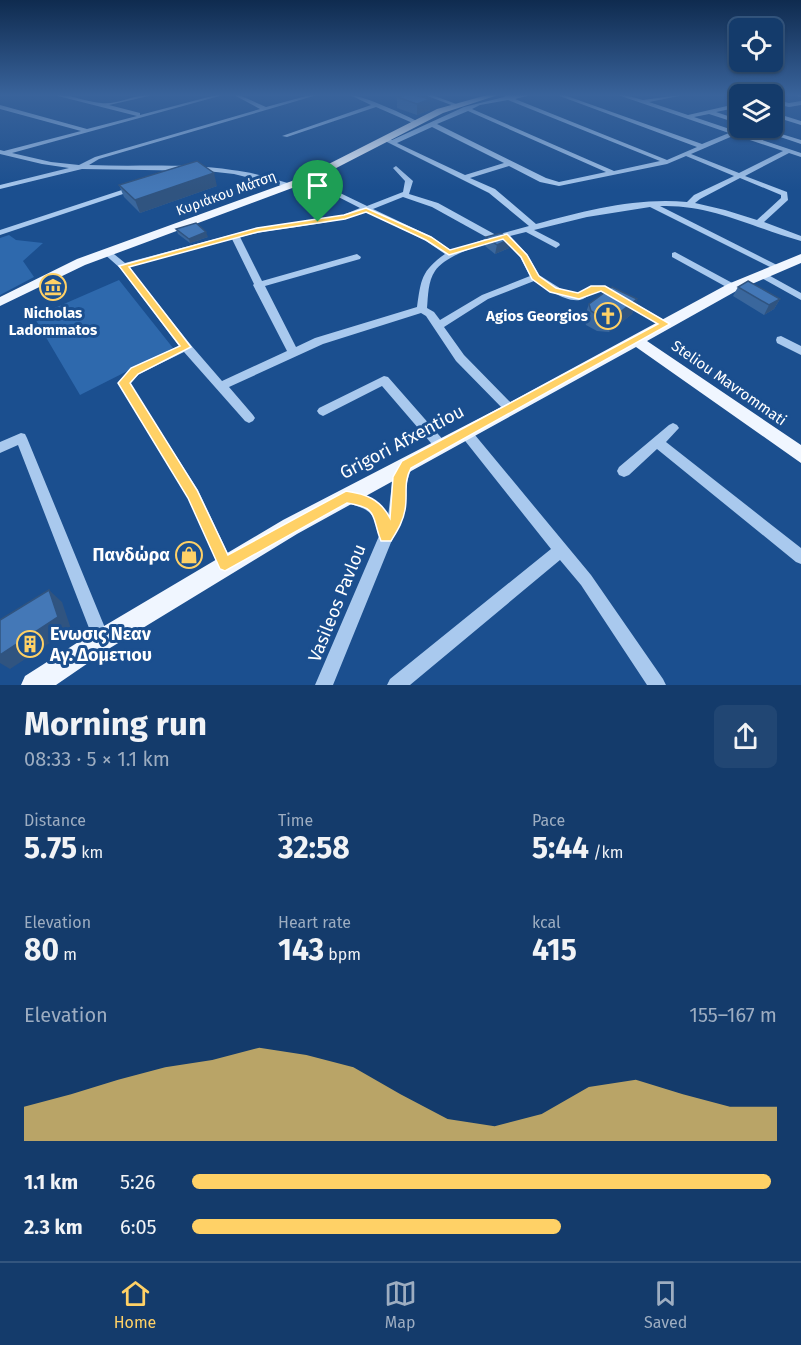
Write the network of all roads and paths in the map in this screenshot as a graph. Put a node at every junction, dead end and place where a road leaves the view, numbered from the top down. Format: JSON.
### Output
{"nodes":[{"id":1,"x":74,"y":127,"type":"edge"},
{"id":2,"x":97,"y":127,"type":"edge"},
{"id":3,"x":203,"y":127,"type":"edge"},
{"id":4,"x":312,"y":127,"type":"edge"},
{"id":5,"x":411,"y":127,"type":"edge"},
{"id":6,"x":425,"y":127,"type":"edge"},
{"id":7,"x":438,"y":127,"type":"edge"},
{"id":8,"x":509,"y":127,"type":"edge"},
{"id":9,"x":580,"y":127,"type":"edge"},
{"id":10,"x":649,"y":127,"type":"edge"},
{"id":11,"x":85,"y":130,"type":"junction"},
{"id":12,"x":729,"y":135,"type":"edge"},
{"id":13,"x":285,"y":136,"type":"dead end"},
{"id":14,"x":783,"y":136,"type":"edge"},
{"id":15,"x":749,"y":138,"type":"edge"},
{"id":16,"x":390,"y":141,"type":"junction"},
{"id":17,"x":801,"y":142,"type":"edge"},
{"id":18,"x":703,"y":147,"type":"junction"},
{"id":19,"x":789,"y":151,"type":"junction"},
{"id":20,"x":4,"y":155,"type":"edge"},
{"id":21,"x":687,"y":155,"type":"junction"},
{"id":22,"x":801,"y":155,"type":"edge"},
{"id":23,"x":667,"y":162,"type":"junction"},
{"id":24,"x":511,"y":163,"type":"junction"},
{"id":25,"x":80,"y":167,"type":"junction"},
{"id":26,"x":196,"y":168,"type":"junction"},
{"id":27,"x":396,"y":168,"type":"dead end"},
{"id":28,"x":614,"y":173,"type":"junction"},
{"id":29,"x":741,"y":176,"type":"junction"},
{"id":30,"x":466,"y":177,"type":"junction"},
{"id":31,"x":168,"y":178,"type":"edge"},
{"id":32,"x":307,"y":179,"type":"junction"},
{"id":33,"x":147,"y":185,"type":"edge"},
{"id":34,"x":288,"y":186,"type":"junction"},
{"id":35,"x":0,"y":187,"type":"edge"},
{"id":36,"x":404,"y":195,"type":"junction"},
{"id":37,"x":650,"y":204,"type":"junction"},
{"id":38,"x":689,"y":204,"type":"junction"},
{"id":39,"x":366,"y":210,"type":"junction"},
{"id":40,"x":758,"y":223,"type":"junction"},
{"id":41,"x":531,"y":228,"type":"junction"},
{"id":42,"x":1,"y":230,"type":"edge"},
{"id":43,"x":235,"y":236,"type":"junction"},
{"id":44,"x":500,"y":237,"type":"junction"},
{"id":45,"x":801,"y":239,"type":"edge"},
{"id":46,"x":556,"y":245,"type":"dead end"},
{"id":47,"x":106,"y":252,"type":"junction"},
{"id":48,"x":449,"y":253,"type":"junction"},
{"id":49,"x":675,"y":255,"type":"dead end"},
{"id":50,"x":357,"y":257,"type":"dead end"},
{"id":51,"x":801,"y":258,"type":"edge"},
{"id":52,"x":123,"y":266,"type":"junction"},
{"id":53,"x":777,"y":267,"type":"junction"},
{"id":54,"x":761,"y":274,"type":"junction"},
{"id":55,"x":535,"y":278,"type":"junction"},
{"id":56,"x":258,"y":285,"type":"junction"},
{"id":57,"x":734,"y":287,"type":"junction"},
{"id":58,"x":801,"y":297,"type":"edge"},
{"id":59,"x":0,"y":302,"type":"edge"},
{"id":60,"x":422,"y":309,"type":"junction"},
{"id":61,"x":666,"y":324,"type":"junction"},
{"id":62,"x":438,"y":326,"type":"junction"},
{"id":63,"x":781,"y":340,"type":"dead end"},
{"id":64,"x":637,"y":341,"type":"junction"},
{"id":65,"x":186,"y":347,"type":"junction"},
{"id":66,"x":801,"y":351,"type":"edge"},
{"id":67,"x":292,"y":352,"type":"junction"},
{"id":68,"x":221,"y":386,"type":"junction"},
{"id":69,"x":511,"y":410,"type":"junction"},
{"id":70,"x":323,"y":411,"type":"dead end"},
{"id":71,"x":249,"y":418,"type":"dead end"},
{"id":72,"x":673,"y":428,"type":"dead end"},
{"id":73,"x":466,"y":433,"type":"junction"},
{"id":74,"x":657,"y":442,"type":"junction"},
{"id":75,"x":441,"y":446,"type":"junction"},
{"id":76,"x":0,"y":448,"type":"edge"},
{"id":77,"x":801,"y":455,"type":"edge"},
{"id":78,"x":406,"y":464,"type":"junction"},
{"id":79,"x":624,"y":471,"type":"dead end"},
{"id":80,"x":346,"y":497,"type":"junction"},
{"id":81,"x":386,"y":536,"type":"junction"},
{"id":82,"x":562,"y":549,"type":"junction"},
{"id":83,"x":801,"y":557,"type":"edge"},
{"id":84,"x":225,"y":564,"type":"junction"},
{"id":85,"x":102,"y":640,"type":"junction"},
{"id":86,"x":34,"y":685,"type":"edge"},
{"id":87,"x":324,"y":685,"type":"edge"},
{"id":88,"x":396,"y":685,"type":"edge"},
{"id":89,"x":657,"y":685,"type":"edge"}],
"edges":[{"from":1,"to":11,"type":"street"},
{"from":2,"to":11,"type":"street"},
{"from":3,"to":25,"type":"street"},
{"from":4,"to":13,"type":"street"},
{"from":5,"to":16,"type":"main road","name":"Κυριάκου Μάτση"},
{"from":6,"to":16,"type":"street"},
{"from":7,"to":24,"type":"street"},
{"from":8,"to":28,"type":"street"},
{"from":9,"to":23,"type":"street"},
{"from":10,"to":18,"type":"street"},
{"from":11,"to":20,"type":"street"},
{"from":12,"to":18,"type":"street"},
{"from":14,"to":17,"type":"street"},
{"from":15,"to":19,"type":"street"},
{"from":16,"to":30,"type":"street"},
{"from":16,"to":32,"type":"main road","name":"Κυριάκου Μάτση"},
{"from":18,"to":21,"type":"street"},
{"from":19,"to":22,"type":"street"},
{"from":19,"to":29,"type":"street"},
{"from":20,"to":25,"type":"street"},
{"from":21,"to":23,"type":"street"},
{"from":21,"to":29,"type":"street"},
{"from":23,"to":28,"type":"street"},
{"from":24,"to":28,"type":"street"},
{"from":24,"to":30,"type":"street"},
{"from":25,"to":26,"type":"street"},
{"from":25,"to":35,"type":"street"},
{"from":26,"to":31,"type":"street"},
{"from":26,"to":34,"type":"street"},
{"from":27,"to":36,"type":"street"},
{"from":29,"to":38,"type":"street"},
{"from":29,"to":40,"type":"street"},
{"from":30,"to":41,"type":"street"},
{"from":32,"to":34,"type":"main road","name":"Κυριάκου Μάτση"},
{"from":32,"to":39,"type":"street"},
{"from":33,"to":42,"type":"street"},
{"from":34,"to":47,"type":"main road","name":"Κυριάκου Μάτση"},
{"from":36,"to":39,"type":"street"},
{"from":36,"to":44,"type":"street"},
{"from":37,"to":38,"type":"street"},
{"from":37,"to":41,"type":"street"},
{"from":37,"to":53,"type":"street"},
{"from":38,"to":40,"type":"street"},
{"from":39,"to":43,"type":"street"},
{"from":39,"to":48,"type":"street"},
{"from":40,"to":45,"type":"street"},
{"from":41,"to":44,"type":"street"},
{"from":41,"to":46,"type":"street"},
{"from":43,"to":52,"type":"street"},
{"from":43,"to":56,"type":"street"},
{"from":44,"to":48,"type":"street"},
{"from":44,"to":55,"type":"street"},
{"from":47,"to":52,"type":"street"},
{"from":47,"to":59,"type":"main road","name":"Κυριάκου Μάτση"},
{"from":48,"to":60,"type":"street"},
{"from":49,"to":57,"type":"street"},
{"from":50,"to":56,"type":"street"},
{"from":51,"to":53,"type":"main road","name":"Grigori Afxentiou"},
{"from":52,"to":65,"type":"street"},
{"from":53,"to":54,"type":"main road","name":"Grigori Afxentiou"},
{"from":54,"to":57,"type":"main road","name":"Grigori Afxentiou"},
{"from":54,"to":58,"type":"street"},
{"from":55,"to":61,"type":"street"},
{"from":55,"to":62,"type":"street"},
{"from":56,"to":67,"type":"street"},
{"from":57,"to":61,"type":"main road","name":"Grigori Afxentiou"},
{"from":60,"to":62,"type":"street"},
{"from":60,"to":67,"type":"street"},
{"from":61,"to":64,"type":"main road","name":"Grigori Afxentiou"},
{"from":62,"to":69,"type":"street"},
{"from":63,"to":66,"type":"street"},
{"from":64,"to":69,"type":"main road","name":"Grigori Afxentiou"},
{"from":64,"to":77,"type":"main road","name":"Steliou Mavrommati"},
{"from":65,"to":68,"type":"street"},
{"from":65,"to":84,"type":"street"},
{"from":67,"to":68,"type":"street"},
{"from":68,"to":71,"type":"street"},
{"from":69,"to":73,"type":"main road","name":"Grigori Afxentiou"},
{"from":70,"to":75,"type":"street"},
{"from":72,"to":74,"type":"street"},
{"from":73,"to":75,"type":"main road","name":"Grigori Afxentiou"},
{"from":73,"to":82,"type":"street"},
{"from":74,"to":79,"type":"street"},
{"from":74,"to":83,"type":"street"},
{"from":75,"to":78,"type":"main road","name":"Grigori Afxentiou"},
{"from":76,"to":85,"type":"street"},
{"from":78,"to":80,"type":"main road","name":"Grigori Afxentiou"},
{"from":78,"to":81,"type":"street","name":"Vasileos Pavlou"},
{"from":80,"to":81,"type":"street","name":"Vasileos Pavlou"},
{"from":80,"to":84,"type":"main road","name":"Grigori Afxentiou"},
{"from":81,"to":87,"type":"street","name":"Vasileos Pavlou"},
{"from":82,"to":88,"type":"street"},
{"from":82,"to":89,"type":"street"},
{"from":84,"to":85,"type":"main road","name":"Grigori Afxentiou"},
{"from":85,"to":86,"type":"main road","name":"Grigori Afxentiou"}]}
